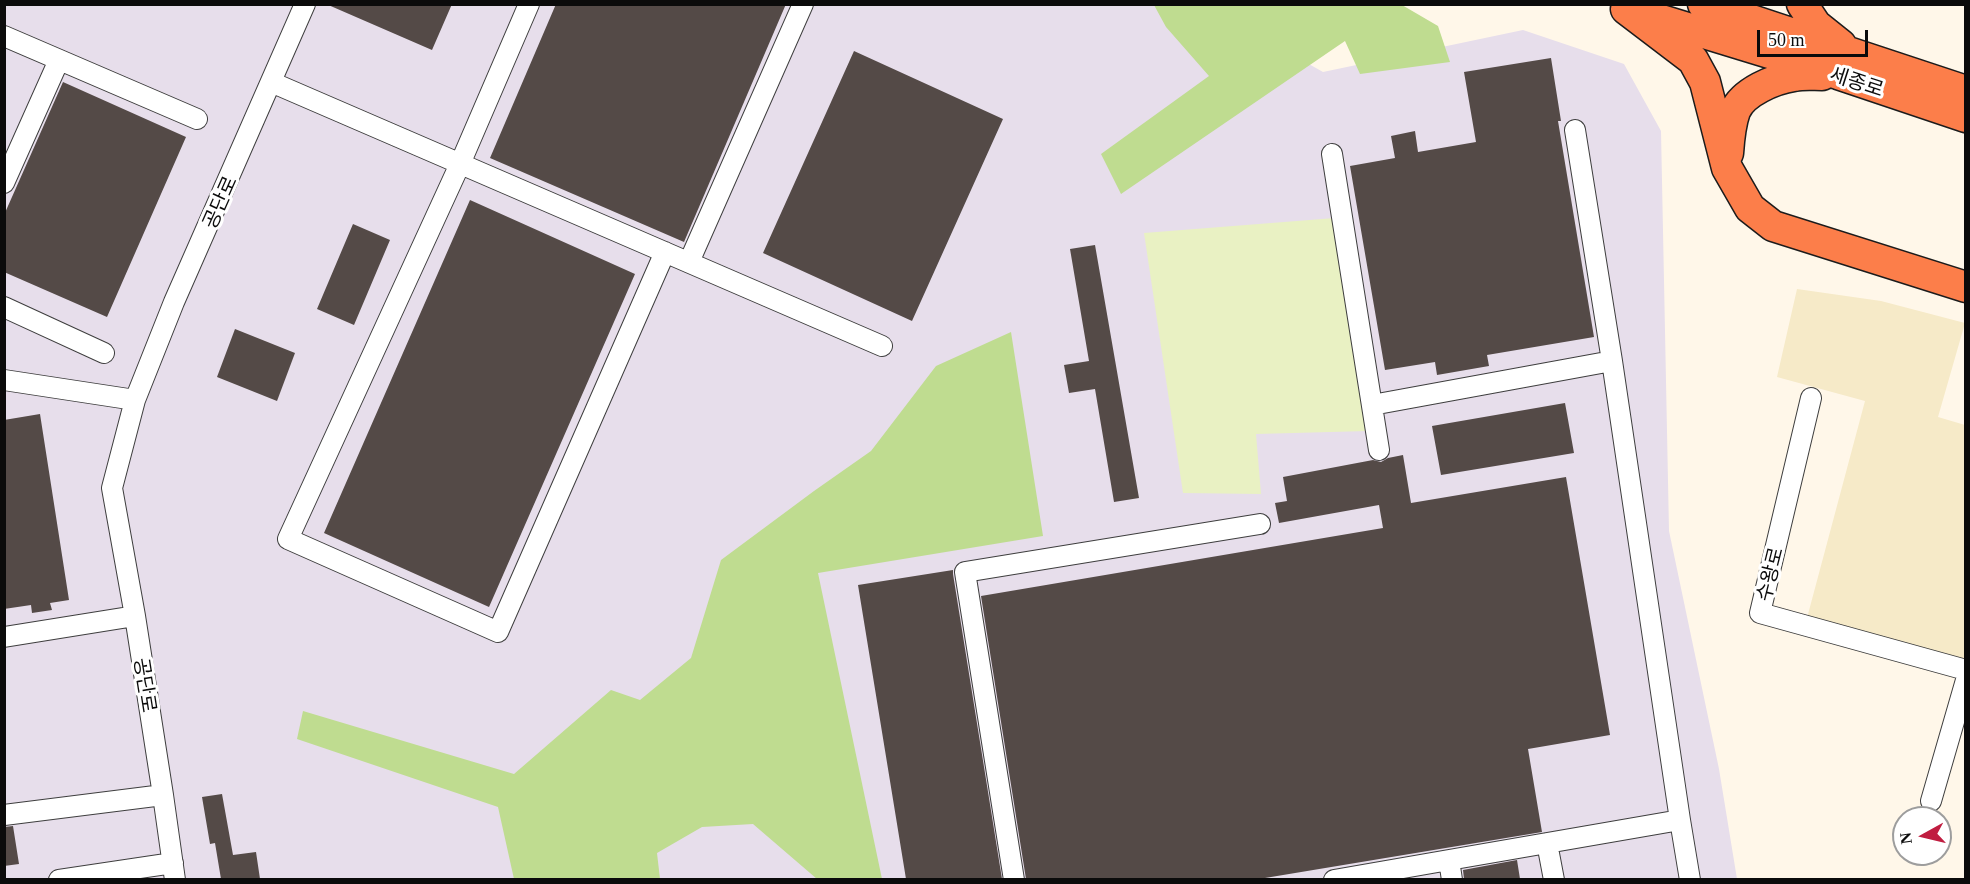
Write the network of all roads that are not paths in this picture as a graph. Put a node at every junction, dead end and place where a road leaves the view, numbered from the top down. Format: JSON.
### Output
{"nodes":[{"id":1,"x":305,"y":4,"type":"edge"},
{"id":2,"x":530,"y":4,"type":"edge"},
{"id":3,"x":803,"y":4,"type":"edge"},
{"id":4,"x":1703,"y":4,"type":"edge"},
{"id":5,"x":1802,"y":4,"type":"edge"},
{"id":6,"x":1618,"y":7,"type":"edge"},
{"id":7,"x":4,"y":36,"type":"edge"},
{"id":8,"x":59,"y":60,"type":"junction"},
{"id":9,"x":1844,"y":64,"type":"junction"},
{"id":10,"x":271,"y":82,"type":"junction"},
{"id":11,"x":1965,"y":91,"type":"edge"},
{"id":12,"x":1965,"y":117,"type":"edge"},
{"id":13,"x":197,"y":119,"type":"dead end"},
{"id":14,"x":1575,"y":130,"type":"dead end"},
{"id":15,"x":1332,"y":154,"type":"dead end"},
{"id":16,"x":460,"y":164,"type":"junction"},
{"id":17,"x":1727,"y":168,"type":"junction"},
{"id":18,"x":4,"y":183,"type":"edge"},
{"id":19,"x":665,"y":252,"type":"junction"},
{"id":20,"x":689,"y":262,"type":"junction"},
{"id":21,"x":1965,"y":287,"type":"edge"},
{"id":22,"x":4,"y":307,"type":"edge"},
{"id":23,"x":882,"y":346,"type":"dead end"},
{"id":24,"x":104,"y":353,"type":"dead end"},
{"id":25,"x":1612,"y":361,"type":"junction"},
{"id":26,"x":4,"y":380,"type":"edge"},
{"id":27,"x":1812,"y":398,"type":"dead end"},
{"id":28,"x":135,"y":400,"type":"junction"},
{"id":29,"x":1372,"y":405,"type":"junction"},
{"id":30,"x":1379,"y":450,"type":"dead end"},
{"id":31,"x":1260,"y":524,"type":"dead end"},
{"id":32,"x":135,"y":616,"type":"junction"},
{"id":33,"x":4,"y":637,"type":"edge"},
{"id":34,"x":1965,"y":670,"type":"edge"},
{"id":35,"x":1965,"y":680,"type":"edge"},
{"id":36,"x":163,"y":795,"type":"junction"},
{"id":37,"x":1931,"y":801,"type":"dead end"},
{"id":38,"x":4,"y":815,"type":"edge"},
{"id":39,"x":1680,"y":820,"type":"junction"},
{"id":40,"x":1547,"y":843,"type":"junction"},
{"id":41,"x":1449,"y":860,"type":"junction"},
{"id":42,"x":174,"y":871,"type":"edge"},
{"id":43,"x":59,"y":879,"type":"edge"},
{"id":44,"x":1014,"y":879,"type":"edge"},
{"id":45,"x":1334,"y":879,"type":"edge"},
{"id":46,"x":1452,"y":879,"type":"edge"},
{"id":47,"x":1554,"y":879,"type":"edge"},
{"id":48,"x":1690,"y":879,"type":"edge"}],
"edges":[{"from":1,"to":10,"type":"street","name":"공단로"},
{"from":2,"to":16,"type":"street"},
{"from":3,"to":20,"type":"street"},
{"from":4,"to":9,"type":"highway","name":"세종로"},
{"from":5,"to":9,"type":"highway"},
{"from":6,"to":9,"type":"highway","name":"세종로"},
{"from":6,"to":17,"type":"highway"},
{"from":7,"to":8,"type":"street"},
{"from":8,"to":13,"type":"street"},
{"from":8,"to":18,"type":"street"},
{"from":9,"to":11,"type":"highway","name":"세종로"},
{"from":9,"to":12,"type":"highway","name":"세종로"},
{"from":9,"to":17,"type":"highway"},
{"from":10,"to":16,"type":"street"},
{"from":10,"to":28,"type":"street","name":"공단로"},
{"from":14,"to":25,"type":"street"},
{"from":15,"to":29,"type":"street"},
{"from":16,"to":19,"type":"street"},
{"from":16,"to":19,"type":"street"},
{"from":17,"to":21,"type":"highway"},
{"from":19,"to":20,"type":"street"},
{"from":20,"to":23,"type":"street"},
{"from":22,"to":24,"type":"street"},
{"from":25,"to":29,"type":"street"},
{"from":25,"to":39,"type":"street"},
{"from":26,"to":28,"type":"street"},
{"from":27,"to":34,"type":"street","name":"수왕로"},
{"from":28,"to":32,"type":"street","name":"공단로"},
{"from":29,"to":30,"type":"street"},
{"from":31,"to":44,"type":"street"},
{"from":32,"to":33,"type":"street"},
{"from":32,"to":36,"type":"street","name":"공단로"},
{"from":35,"to":37,"type":"street"},
{"from":36,"to":38,"type":"street"},
{"from":36,"to":42,"type":"street","name":"공단로"},
{"from":39,"to":40,"type":"street"},
{"from":39,"to":48,"type":"street"},
{"from":40,"to":41,"type":"street"},
{"from":40,"to":47,"type":"street"},
{"from":41,"to":45,"type":"street"},
{"from":41,"to":46,"type":"street"},
{"from":42,"to":43,"type":"street"}]}
